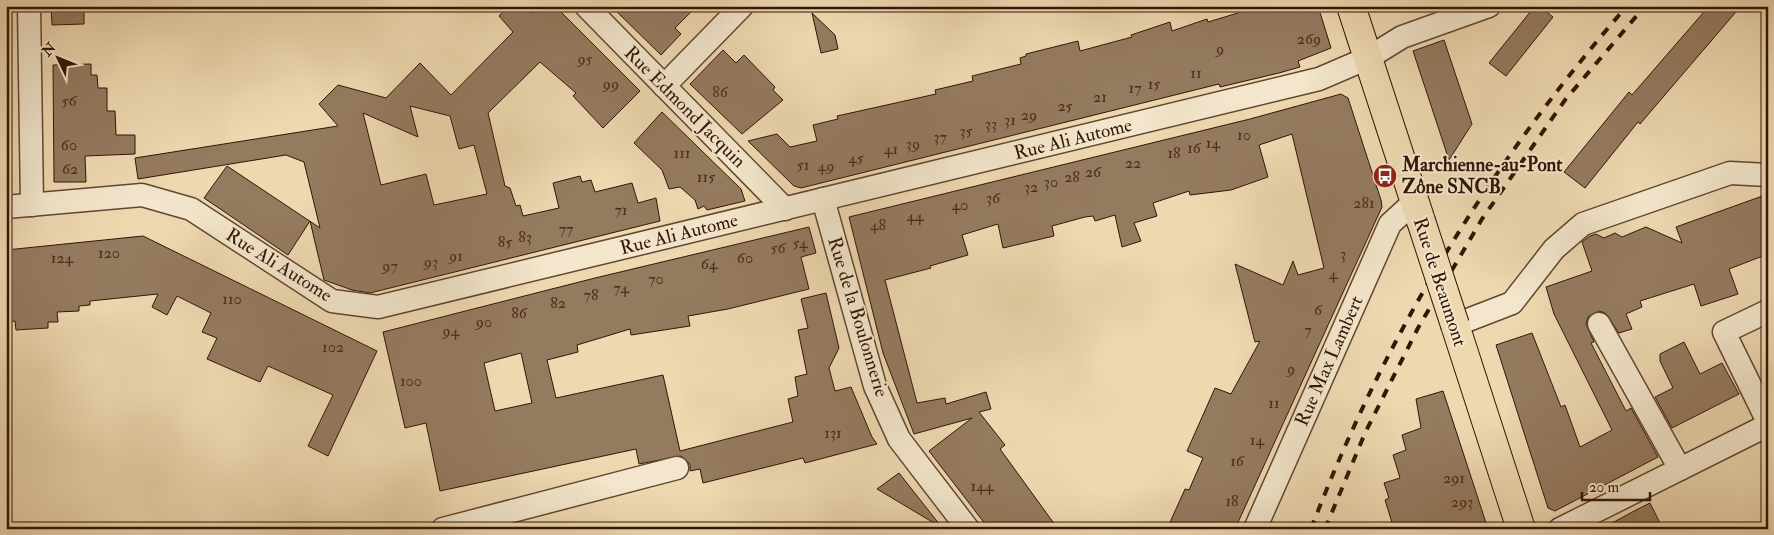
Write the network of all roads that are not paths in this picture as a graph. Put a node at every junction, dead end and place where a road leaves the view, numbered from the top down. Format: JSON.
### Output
{"nodes":[{"id":1,"x":29,"y":6,"type":"edge"},
{"id":2,"x":586,"y":6,"type":"edge"},
{"id":3,"x":742,"y":6,"type":"edge"},
{"id":4,"x":1351,"y":6,"type":"edge"},
{"id":5,"x":1489,"y":6,"type":"edge"},
{"id":6,"x":1368,"y":58,"type":"junction"},
{"id":7,"x":664,"y":86,"type":"junction"},
{"id":8,"x":1768,"y":174,"type":"edge"},
{"id":9,"x":823,"y":199,"type":"junction"},
{"id":10,"x":32,"y":205,"type":"junction"},
{"id":11,"x":6,"y":207,"type":"edge"},
{"id":12,"x":785,"y":209,"type":"junction"},
{"id":13,"x":1417,"y":211,"type":"junction"},
{"id":14,"x":1768,"y":311,"type":"edge"},
{"id":15,"x":1599,"y":324,"type":"dead end"},
{"id":16,"x":1454,"y":325,"type":"junction"},
{"id":17,"x":1768,"y":423,"type":"edge"},
{"id":18,"x":677,"y":468,"type":"dead end"},
{"id":19,"x":1680,"y":469,"type":"junction"},
{"id":20,"x":443,"y":529,"type":"edge"},
{"id":21,"x":968,"y":529,"type":"edge"},
{"id":22,"x":1255,"y":529,"type":"edge"},
{"id":23,"x":1521,"y":529,"type":"edge"},
{"id":24,"x":1560,"y":529,"type":"edge"}],
"edges":[{"from":1,"to":10,"type":"street"},
{"from":2,"to":7,"type":"street","name":"Rue Edmond Jacquin"},
{"from":3,"to":7,"type":"street"},
{"from":4,"to":6,"type":"main road","name":"Rue de Beaumont"},
{"from":5,"to":6,"type":"street","name":"Rue Ali Autome"},
{"from":6,"to":9,"type":"street","name":"Rue Ali Autome"},
{"from":6,"to":13,"type":"main road","name":"Rue de Beaumont"},
{"from":7,"to":12,"type":"street","name":"Rue Edmond Jacquin"},
{"from":8,"to":16,"type":"street"},
{"from":9,"to":12,"type":"street","name":"Rue Ali Autome"},
{"from":9,"to":21,"type":"street","name":"Rue de la Boulonnerie"},
{"from":10,"to":11,"type":"street","name":"Rue Ali Autome"},
{"from":10,"to":12,"type":"street","name":"Rue Ali Autome"},
{"from":13,"to":16,"type":"main road","name":"Rue de Beaumont","bridge":true},
{"from":13,"to":22,"type":"street","name":"Rue Max Lambert"},
{"from":14,"to":17,"type":"street"},
{"from":15,"to":19,"type":"street"},
{"from":16,"to":23,"type":"main road","name":"Rue de Beaumont"},
{"from":17,"to":19,"type":"street"},
{"from":18,"to":20,"type":"street"},
{"from":19,"to":24,"type":"street"}]}
